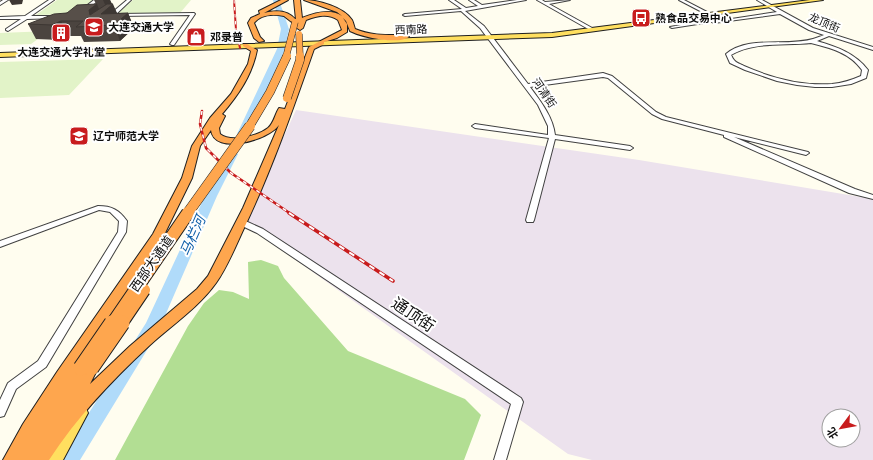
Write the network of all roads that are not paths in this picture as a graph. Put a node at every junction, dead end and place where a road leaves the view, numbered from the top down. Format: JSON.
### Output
{"nodes":[{"id":1,"x":6,"y":0,"type":"edge"},
{"id":2,"x":52,"y":0,"type":"edge"},
{"id":3,"x":97,"y":0,"type":"edge"},
{"id":4,"x":128,"y":0,"type":"edge"},
{"id":5,"x":285,"y":0,"type":"edge"},
{"id":6,"x":293,"y":0,"type":"edge"},
{"id":7,"x":297,"y":0,"type":"edge"},
{"id":8,"x":307,"y":0,"type":"edge"},
{"id":9,"x":451,"y":0,"type":"edge"},
{"id":10,"x":471,"y":0,"type":"edge"},
{"id":11,"x":524,"y":0,"type":"edge"},
{"id":12,"x":539,"y":0,"type":"edge"},
{"id":13,"x":568,"y":0,"type":"edge"},
{"id":14,"x":682,"y":0,"type":"edge"},
{"id":15,"x":758,"y":0,"type":"edge"},
{"id":16,"x":800,"y":0,"type":"edge"},
{"id":17,"x":821,"y":0,"type":"edge"},
{"id":18,"x":544,"y":3,"type":"junction"},
{"id":19,"x":0,"y":4,"type":"edge"},
{"id":20,"x":768,"y":6,"type":"junction"},
{"id":21,"x":482,"y":7,"type":"junction"},
{"id":22,"x":464,"y":9,"type":"junction"},
{"id":23,"x":705,"y":12,"type":"junction"},
{"id":24,"x":782,"y":12,"type":"junction"},
{"id":25,"x":111,"y":15,"type":"junction"},
{"id":26,"x":405,"y":15,"type":"dead end"},
{"id":27,"x":76,"y":16,"type":"edge"},
{"id":28,"x":61,"y":17,"type":"edge"},
{"id":29,"x":106,"y":17,"type":"edge"},
{"id":30,"x":691,"y":17,"type":"junction"},
{"id":31,"x":0,"y":18,"type":"edge"},
{"id":32,"x":26,"y":18,"type":"junction"},
{"id":33,"x":714,"y":22,"type":"dead end"},
{"id":34,"x":590,"y":28,"type":"junction"},
{"id":35,"x":672,"y":28,"type":"dead end"},
{"id":36,"x":8,"y":30,"type":"dead end"},
{"id":37,"x":299,"y":33,"type":"junction"},
{"id":38,"x":828,"y":35,"type":"junction"},
{"id":39,"x":406,"y":37,"type":"junction"},
{"id":40,"x":489,"y":37,"type":"junction"},
{"id":41,"x":323,"y":41,"type":"junction"},
{"id":42,"x":811,"y":41,"type":"junction"},
{"id":43,"x":262,"y":42,"type":"junction"},
{"id":44,"x":245,"y":43,"type":"junction"},
{"id":45,"x":172,"y":44,"type":"junction"},
{"id":46,"x":77,"y":47,"type":"junction"},
{"id":47,"x":0,"y":49,"type":"edge"},
{"id":48,"x":873,"y":49,"type":"edge"},
{"id":49,"x":47,"y":50,"type":"junction"},
{"id":50,"x":0,"y":52,"type":"edge"},
{"id":51,"x":71,"y":52,"type":"junction"},
{"id":52,"x":0,"y":55,"type":"edge"},
{"id":53,"x":527,"y":86,"type":"junction"},
{"id":54,"x":225,"y":104,"type":"junction"},
{"id":55,"x":475,"y":126,"type":"dead end"},
{"id":56,"x":711,"y":129,"type":"junction"},
{"id":57,"x":552,"y":137,"type":"junction"},
{"id":58,"x":630,"y":148,"type":"dead end"},
{"id":59,"x":806,"y":153,"type":"dead end"},
{"id":60,"x":873,"y":197,"type":"edge"},
{"id":61,"x":530,"y":220,"type":"dead end"},
{"id":62,"x":241,"y":222,"type":"junction"},
{"id":63,"x":0,"y":244,"type":"edge"},
{"id":64,"x":86,"y":368,"type":"junction"},
{"id":65,"x":0,"y":412,"type":"edge"},
{"id":66,"x":49,"y":455,"type":"edge"},
{"id":67,"x":10,"y":460,"type":"edge"},
{"id":68,"x":26,"y":460,"type":"edge"},
{"id":69,"x":39,"y":460,"type":"edge"},
{"id":70,"x":500,"y":460,"type":"edge"}],
"edges":[{"from":1,"to":19,"type":"street"},
{"from":2,"to":32,"type":"street"},
{"from":3,"to":27,"type":"street"},
{"from":4,"to":25,"type":"street"},
{"from":5,"to":44,"type":"highway"},
{"from":6,"to":37,"type":"highway","name":"西部大通道"},
{"from":7,"to":37,"type":"highway","name":"西部大通道"},
{"from":8,"to":39,"type":"highway"},
{"from":9,"to":22,"type":"street","name":"河清街"},
{"from":10,"to":21,"type":"street"},
{"from":11,"to":21,"type":"street"},
{"from":12,"to":18,"type":"street"},
{"from":13,"to":18,"type":"street"},
{"from":14,"to":23,"type":"street"},
{"from":15,"to":20,"type":"street","name":"龙顶街"},
{"from":16,"to":20,"type":"main road","name":"西南路"},
{"from":17,"to":20,"type":"main road","name":"西南路"},
{"from":18,"to":34,"type":"street"},
{"from":20,"to":23,"type":"main road","name":"西南路"},
{"from":20,"to":24,"type":"street","name":"龙顶街"},
{"from":20,"to":30,"type":"main road","name":"西南路"},
{"from":21,"to":22,"type":"street"},
{"from":22,"to":26,"type":"street"},
{"from":22,"to":40,"type":"street","name":"河清街"},
{"from":23,"to":34,"type":"main road","name":"西南路"},
{"from":24,"to":33,"type":"street"},
{"from":24,"to":38,"type":"street","name":"龙顶街"},
{"from":25,"to":29,"type":"street"},
{"from":25,"to":45,"type":"street"},
{"from":28,"to":32,"type":"street"},
{"from":30,"to":34,"type":"main road","name":"西南路"},
{"from":30,"to":35,"type":"street"},
{"from":31,"to":32,"type":"street"},
{"from":32,"to":36,"type":"street"},
{"from":34,"to":40,"type":"main road","name":"西南路"},
{"from":37,"to":41,"type":"main road","name":"西南路"},
{"from":37,"to":41,"type":"highway"},
{"from":37,"to":43,"type":"main road","name":"西南路","bridge":true},
{"from":37,"to":43,"type":"highway"},
{"from":37,"to":54,"type":"highway","bridge":true},
{"from":37,"to":64,"type":"highway","name":"西部大通道","bridge":true},
{"from":38,"to":42,"type":"street"},
{"from":38,"to":48,"type":"street","name":"龙顶街"},
{"from":39,"to":40,"type":"main road","name":"西南路"},
{"from":39,"to":41,"type":"main road","name":"西南路"},
{"from":40,"to":41,"type":"main road","name":"西南路"},
{"from":40,"to":53,"type":"street","name":"河清街"},
{"from":41,"to":62,"type":"highway"},
{"from":42,"to":42,"type":"street"},
{"from":43,"to":44,"type":"main road","name":"西南路"},
{"from":44,"to":45,"type":"main road","name":"西南路"},
{"from":44,"to":51,"type":"main road","name":"西南路"},
{"from":44,"to":54,"type":"highway"},
{"from":45,"to":46,"type":"main road","name":"西南路"},
{"from":46,"to":47,"type":"main road","name":"西南路"},
{"from":46,"to":49,"type":"main road"},
{"from":49,"to":50,"type":"main road"},
{"from":49,"to":51,"type":"main road"},
{"from":51,"to":52,"type":"main road","name":"西南路"},
{"from":53,"to":56,"type":"street"},
{"from":53,"to":57,"type":"street","name":"河清街"},
{"from":54,"to":67,"type":"highway"},
{"from":55,"to":57,"type":"street"},
{"from":56,"to":59,"type":"street"},
{"from":56,"to":60,"type":"street"},
{"from":57,"to":58,"type":"street"},
{"from":57,"to":61,"type":"street","name":"河清街"},
{"from":62,"to":66,"type":"highway"},
{"from":62,"to":70,"type":"street","name":"通顶街"},
{"from":63,"to":65,"type":"street"},
{"from":64,"to":66,"type":"highway","name":"西部大通道"},
{"from":64,"to":68,"type":"highway","name":"西部大通道"},
{"from":66,"to":69,"type":"highway"}]}
